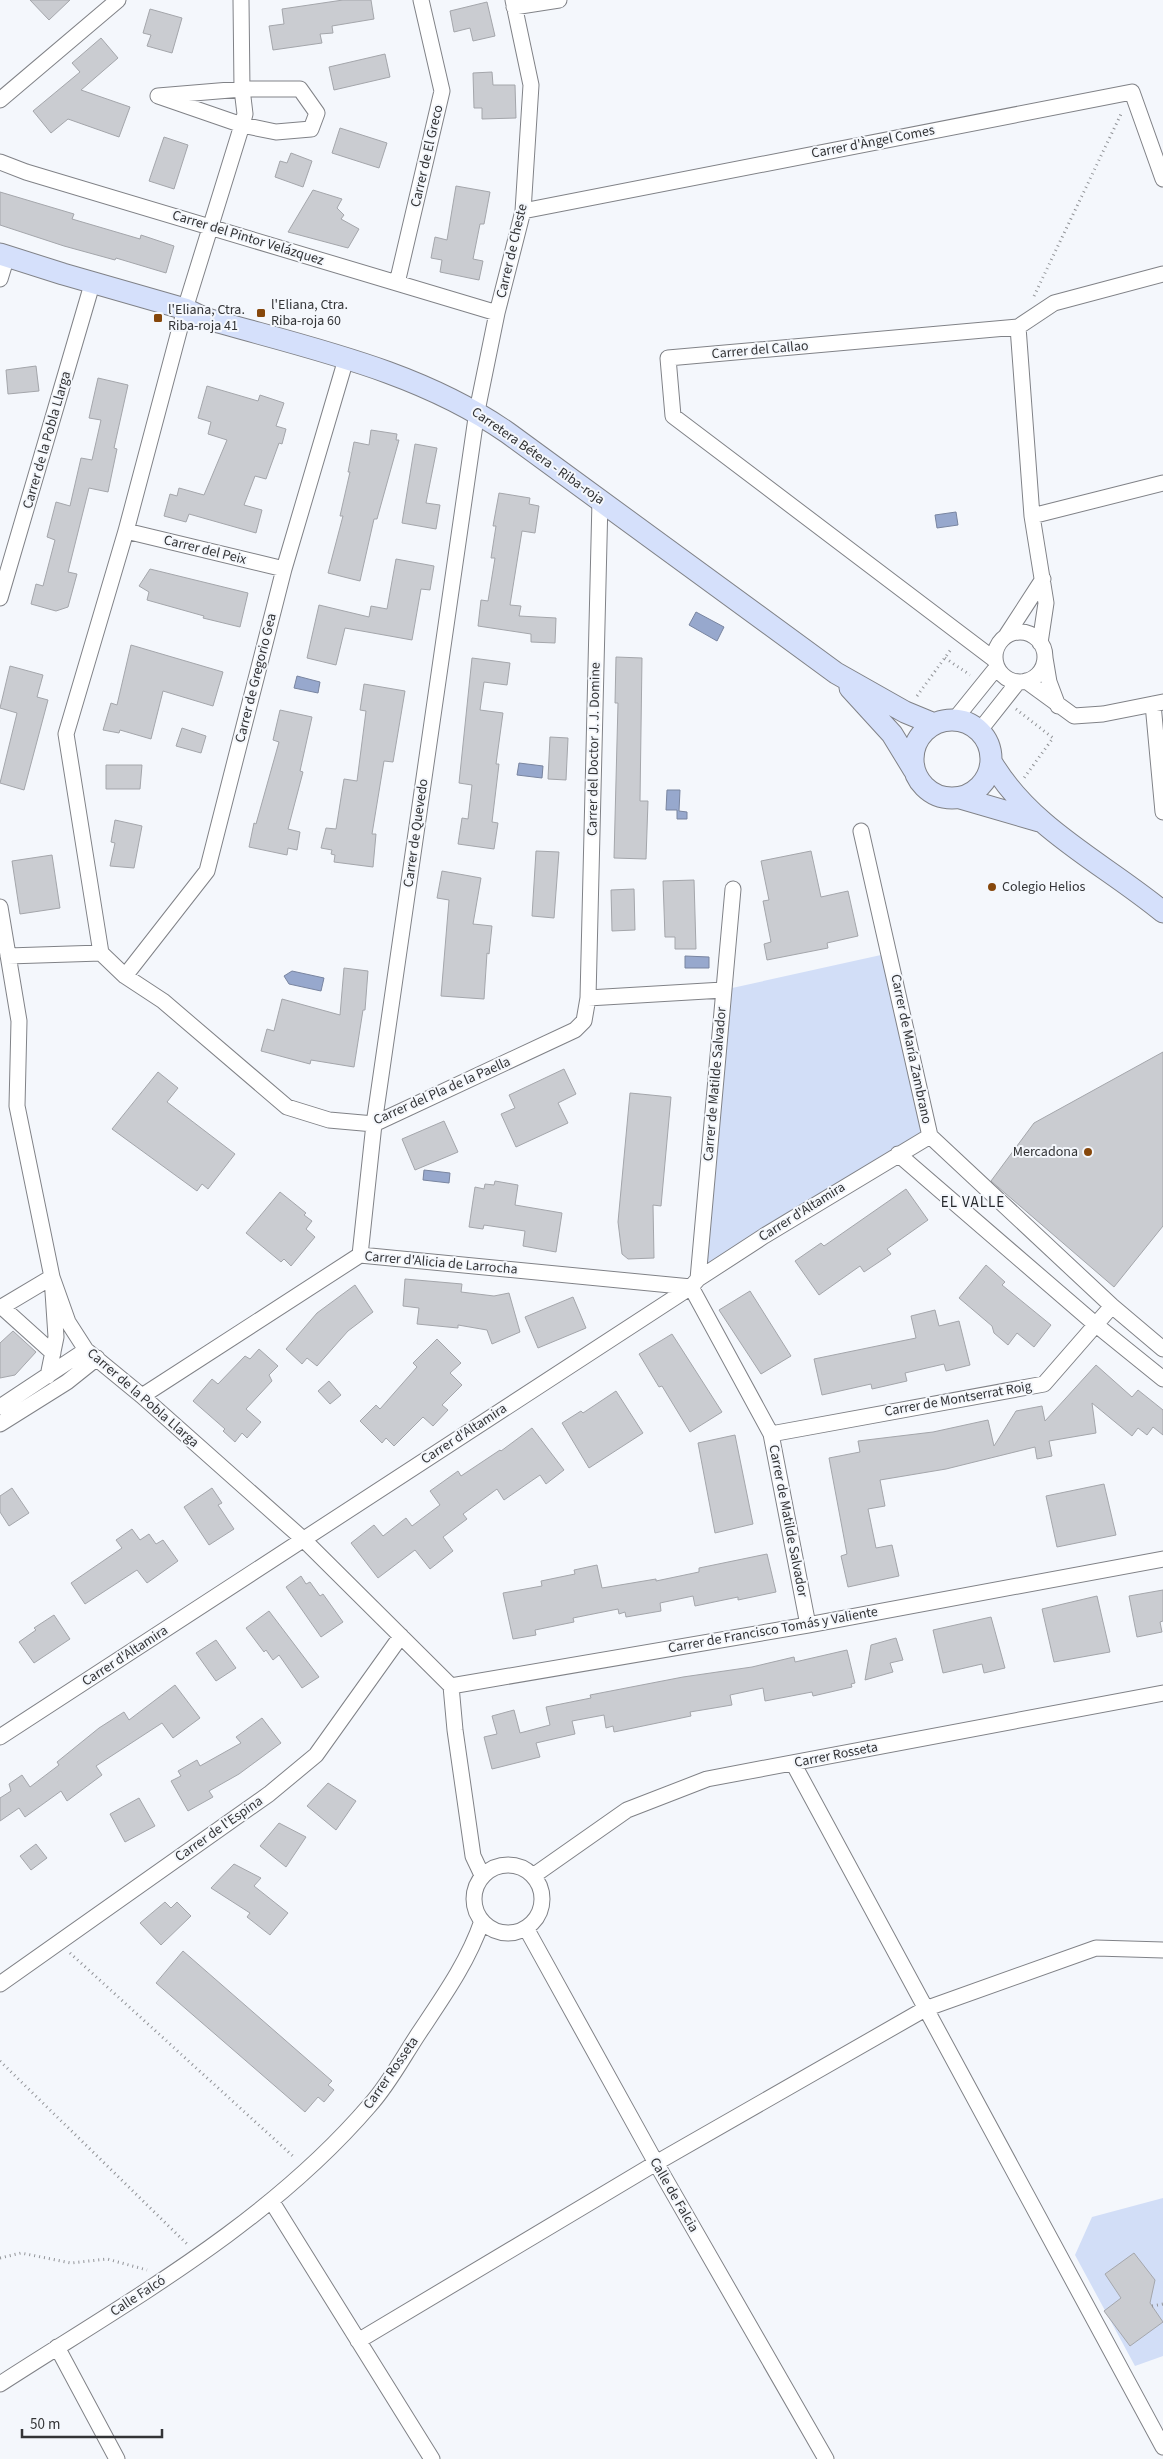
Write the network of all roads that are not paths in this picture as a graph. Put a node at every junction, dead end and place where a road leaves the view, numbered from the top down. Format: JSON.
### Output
{"nodes":[{"id":1,"x":118,"y":0,"type":"edge"},
{"id":2,"x":241,"y":0,"type":"edge"},
{"id":3,"x":421,"y":0,"type":"edge"},
{"id":4,"x":559,"y":0,"type":"edge"},
{"id":5,"x":514,"y":4,"type":"edge"},
{"id":6,"x":242,"y":89,"type":"junction"},
{"id":7,"x":0,"y":100,"type":"edge"},
{"id":8,"x":242,"y":125,"type":"junction"},
{"id":9,"x":0,"y":162,"type":"edge"},
{"id":10,"x":1163,"y":179,"type":"edge"},
{"id":11,"x":523,"y":211,"type":"junction"},
{"id":12,"x":210,"y":227,"type":"junction"},
{"id":13,"x":4,"y":255,"type":"edge"},
{"id":14,"x":1163,"y":274,"type":"edge"},
{"id":15,"x":0,"y":279,"type":"edge"},
{"id":16,"x":93,"y":281,"type":"junction"},
{"id":17,"x":398,"y":283,"type":"junction"},
{"id":18,"x":185,"y":309,"type":"junction"},
{"id":19,"x":496,"y":313,"type":"junction"},
{"id":20,"x":1018,"y":327,"type":"junction"},
{"id":21,"x":346,"y":359,"type":"junction"},
{"id":22,"x":477,"y":411,"type":"junction"},
{"id":23,"x":1163,"y":483,"type":"edge"},
{"id":24,"x":600,"y":500,"type":"junction"},
{"id":25,"x":1032,"y":516,"type":"junction"},
{"id":26,"x":126,"y":531,"type":"junction"},
{"id":27,"x":284,"y":569,"type":"junction"},
{"id":28,"x":1043,"y":579,"type":"junction"},
{"id":29,"x":0,"y":598,"type":"edge"},
{"id":30,"x":962,"y":633,"type":"junction"},
{"id":31,"x":1003,"y":639,"type":"junction"},
{"id":32,"x":1040,"y":643,"type":"junction"},
{"id":33,"x":1045,"y":658,"type":"junction"},
{"id":34,"x":996,"y":663,"type":"junction"},
{"id":35,"x":836,"y":673,"type":"junction"},
{"id":36,"x":1022,"y":681,"type":"junction"},
{"id":37,"x":1158,"y":703,"type":"edge"},
{"id":38,"x":1058,"y":706,"type":"junction"},
{"id":39,"x":955,"y":719,"type":"junction"},
{"id":40,"x":934,"y":724,"type":"junction"},
{"id":41,"x":980,"y":730,"type":"junction"},
{"id":42,"x":992,"y":763,"type":"junction"},
{"id":43,"x":914,"y":770,"type":"junction"},
{"id":44,"x":960,"y":798,"type":"junction"},
{"id":45,"x":1163,"y":812,"type":"edge"},
{"id":46,"x":1040,"y":821,"type":"junction"},
{"id":47,"x":861,"y":831,"type":"dead end"},
{"id":48,"x":733,"y":889,"type":"dead end"},
{"id":49,"x":0,"y":907,"type":"edge"},
{"id":50,"x":1163,"y":912,"type":"edge"},
{"id":51,"x":101,"y":953,"type":"junction"},
{"id":52,"x":8,"y":956,"type":"junction"},
{"id":53,"x":125,"y":976,"type":"junction"},
{"id":54,"x":723,"y":990,"type":"junction"},
{"id":55,"x":588,"y":998,"type":"junction"},
{"id":56,"x":374,"y":1124,"type":"junction"},
{"id":57,"x":930,"y":1136,"type":"junction"},
{"id":58,"x":898,"y":1154,"type":"junction"},
{"id":59,"x":360,"y":1255,"type":"junction"},
{"id":60,"x":52,"y":1277,"type":"junction"},
{"id":61,"x":695,"y":1283,"type":"junction"},
{"id":62,"x":1112,"y":1306,"type":"junction"},
{"id":63,"x":1,"y":1307,"type":"edge"},
{"id":64,"x":1095,"y":1324,"type":"junction"},
{"id":65,"x":1163,"y":1349,"type":"edge"},
{"id":66,"x":53,"y":1353,"type":"junction"},
{"id":67,"x":91,"y":1354,"type":"junction"},
{"id":68,"x":48,"y":1376,"type":"junction"},
{"id":69,"x":1163,"y":1380,"type":"edge"},
{"id":70,"x":142,"y":1396,"type":"junction"},
{"id":71,"x":0,"y":1408,"type":"edge"},
{"id":72,"x":0,"y":1424,"type":"edge"},
{"id":73,"x":772,"y":1434,"type":"junction"},
{"id":74,"x":302,"y":1539,"type":"junction"},
{"id":75,"x":1163,"y":1559,"type":"edge"},
{"id":76,"x":808,"y":1625,"type":"junction"},
{"id":77,"x":401,"y":1636,"type":"junction"},
{"id":78,"x":452,"y":1686,"type":"junction"},
{"id":79,"x":1163,"y":1693,"type":"edge"},
{"id":80,"x":0,"y":1737,"type":"edge"},
{"id":81,"x":793,"y":1763,"type":"junction"},
{"id":82,"x":482,"y":1875,"type":"junction"},
{"id":83,"x":533,"y":1876,"type":"junction"},
{"id":84,"x":482,"y":1921,"type":"junction"},
{"id":85,"x":526,"y":1928,"type":"junction"},
{"id":86,"x":1163,"y":1950,"type":"edge"},
{"id":87,"x":0,"y":1984,"type":"edge"},
{"id":88,"x":926,"y":2009,"type":"junction"},
{"id":89,"x":656,"y":2163,"type":"junction"},
{"id":90,"x":272,"y":2202,"type":"junction"},
{"id":91,"x":358,"y":2341,"type":"junction"},
{"id":92,"x":57,"y":2347,"type":"junction"},
{"id":93,"x":0,"y":2384,"type":"edge"},
{"id":94,"x":1163,"y":2447,"type":"edge"},
{"id":95,"x":117,"y":2459,"type":"edge"},
{"id":96,"x":432,"y":2459,"type":"edge"},
{"id":97,"x":826,"y":2459,"type":"edge"}],
"edges":[{"from":1,"to":7,"type":"street"},
{"from":2,"to":6,"type":"street"},
{"from":3,"to":17,"type":"street","name":"Carrer de El Greco"},
{"from":4,"to":5,"type":"street"},
{"from":5,"to":11,"type":"street","name":"Carrer de Cheste"},
{"from":6,"to":8,"type":"street"},
{"from":6,"to":8,"type":"street"},
{"from":6,"to":8,"type":"street"},
{"from":8,"to":12,"type":"street"},
{"from":9,"to":12,"type":"street","name":"Carrer del Pintor Velázquez"},
{"from":10,"to":11,"type":"street","name":"Carrer d'Àngel Comes"},
{"from":11,"to":19,"type":"street","name":"Carrer de Cheste"},
{"from":12,"to":17,"type":"street","name":"Carrer del Pintor Velázquez"},
{"from":12,"to":18,"type":"street"},
{"from":13,"to":15,"type":"street"},
{"from":13,"to":16,"type":"main road","name":"Carretera Bétera - Riba-roja"},
{"from":14,"to":20,"type":"street"},
{"from":16,"to":18,"type":"main road","name":"Carretera Bétera - Riba-roja"},
{"from":16,"to":29,"type":"street","name":"Carrer de la Pobla Llarga"},
{"from":17,"to":19,"type":"street","name":"Carrer del Pintor Velázquez"},
{"from":18,"to":21,"type":"main road","name":"Carretera Bétera - Riba-roja"},
{"from":18,"to":26,"type":"street"},
{"from":19,"to":22,"type":"street","name":"Carrer de Cheste"},
{"from":20,"to":25,"type":"street"},
{"from":20,"to":30,"type":"street","name":"Carrer del Callao"},
{"from":21,"to":22,"type":"main road","name":"Carretera Bétera - Riba-roja"},
{"from":21,"to":27,"type":"street","name":"Carrer de Gregorio Gea"},
{"from":22,"to":24,"type":"main road","name":"Carretera Bétera - Riba-roja"},
{"from":22,"to":56,"type":"street","name":"Carrer de Quevedo"},
{"from":23,"to":25,"type":"street"},
{"from":24,"to":35,"type":"main road","name":"Carretera Bétera - Riba-roja"},
{"from":24,"to":55,"type":"street","name":"Carrer del Doctor J. J. Domine"},
{"from":25,"to":28,"type":"street"},
{"from":26,"to":27,"type":"street","name":"Carrer del Peix"},
{"from":26,"to":51,"type":"street"},
{"from":27,"to":53,"type":"street","name":"Carrer de Gregorio Gea"},
{"from":28,"to":31,"type":"street"},
{"from":28,"to":32,"type":"street"},
{"from":30,"to":31,"type":"street","name":"Carrer del Callao"},
{"from":30,"to":34,"type":"street","name":"Carrer del Callao"},
{"from":31,"to":32,"type":"street"},
{"from":31,"to":34,"type":"street"},
{"from":32,"to":33,"type":"street"},
{"from":33,"to":36,"type":"street"},
{"from":33,"to":38,"type":"street"},
{"from":34,"to":36,"type":"street"},
{"from":34,"to":39,"type":"street"},
{"from":35,"to":40,"type":"main road","name":"Carretera Bétera - Riba-roja"},
{"from":35,"to":43,"type":"main road","name":"Carretera Bétera - Riba-roja"},
{"from":36,"to":38,"type":"street"},
{"from":36,"to":41,"type":"street"},
{"from":37,"to":38,"type":"street"},
{"from":37,"to":45,"type":"street"},
{"from":39,"to":40,"type":"main road"},
{"from":39,"to":41,"type":"main road"},
{"from":40,"to":43,"type":"main road"},
{"from":41,"to":42,"type":"main road"},
{"from":42,"to":44,"type":"main road"},
{"from":42,"to":46,"type":"main road"},
{"from":43,"to":44,"type":"main road"},
{"from":44,"to":46,"type":"main road"},
{"from":46,"to":50,"type":"main road"},
{"from":47,"to":57,"type":"street","name":"Carrer de María Zambrano"},
{"from":48,"to":54,"type":"street","name":"Carrer de Matilde Salvador"},
{"from":49,"to":52,"type":"street","name":"Carrer de la Pobla Llarga"},
{"from":51,"to":52,"type":"street"},
{"from":51,"to":53,"type":"street","name":"Carrer del Pla de la Paella"},
{"from":52,"to":60,"type":"street","name":"Carrer de la Pobla Llarga"},
{"from":53,"to":56,"type":"street","name":"Carrer del Pla de la Paella"},
{"from":54,"to":55,"type":"street"},
{"from":54,"to":61,"type":"street","name":"Carrer de Matilde Salvador"},
{"from":55,"to":56,"type":"street","name":"Carrer del Pla de la Paella"},
{"from":56,"to":59,"type":"street","name":"Carrer de Quevedo"},
{"from":57,"to":58,"type":"street","name":"Carrer d'Altamira"},
{"from":57,"to":62,"type":"street","name":"Carrer de María Zambrano"},
{"from":58,"to":61,"type":"street","name":"Carrer d'Altamira"},
{"from":58,"to":64,"type":"street"},
{"from":59,"to":61,"type":"street","name":"Carrer d'Alicia de Larrocha"},
{"from":59,"to":70,"type":"street","name":"Carrer d'Alicia de Larrocha"},
{"from":60,"to":63,"type":"street"},
{"from":60,"to":66,"type":"street"},
{"from":60,"to":67,"type":"street","name":"Carrer de la Pobla Llarga"},
{"from":61,"to":73,"type":"street","name":"Carrer de Matilde Salvador"},
{"from":61,"to":74,"type":"street","name":"Carrer d'Altamira"},
{"from":62,"to":64,"type":"street","name":"Carrer de Montserrat Roig"},
{"from":62,"to":65,"type":"street","name":"Carrer de María Zambrano"},
{"from":63,"to":66,"type":"street"},
{"from":64,"to":69,"type":"street"},
{"from":64,"to":73,"type":"street","name":"Carrer de Montserrat Roig"},
{"from":66,"to":68,"type":"street"},
{"from":67,"to":68,"type":"street"},
{"from":67,"to":70,"type":"street","name":"Carrer de la Pobla Llarga"},
{"from":67,"to":72,"type":"street"},
{"from":68,"to":71,"type":"street"},
{"from":70,"to":74,"type":"street","name":"Carrer de la Pobla Llarga"},
{"from":73,"to":76,"type":"street","name":"Carrer de Matilde Salvador"},
{"from":74,"to":77,"type":"street","name":"Carrer de la Pobla Llarga"},
{"from":74,"to":80,"type":"street","name":"Carrer d'Altamira"},
{"from":75,"to":76,"type":"street","name":"Carrer de Francisco Tomás y Valiente"},
{"from":76,"to":78,"type":"street","name":"Carrer de Francisco Tomás y Valiente"},
{"from":77,"to":78,"type":"street"},
{"from":77,"to":87,"type":"street","name":"Carrer de l'Espina"},
{"from":78,"to":82,"type":"street"},
{"from":79,"to":81,"type":"street","name":"Carrer Rosseta"},
{"from":81,"to":83,"type":"street","name":"Carrer Rosseta"},
{"from":81,"to":88,"type":"street"},
{"from":82,"to":83,"type":"street"},
{"from":82,"to":84,"type":"street"},
{"from":83,"to":85,"type":"street"},
{"from":84,"to":85,"type":"street"},
{"from":84,"to":90,"type":"street","name":"Carrer Rosseta"},
{"from":85,"to":89,"type":"street","name":"Calle de Falcia"},
{"from":86,"to":88,"type":"street"},
{"from":88,"to":89,"type":"street"},
{"from":88,"to":94,"type":"street"},
{"from":89,"to":91,"type":"street"},
{"from":89,"to":97,"type":"street","name":"Calle de Falcia"},
{"from":90,"to":91,"type":"street"},
{"from":90,"to":92,"type":"street","name":"Calle Falcó"},
{"from":91,"to":96,"type":"street"},
{"from":92,"to":93,"type":"street","name":"Calle Falcó"},
{"from":92,"to":95,"type":"street"}]}
